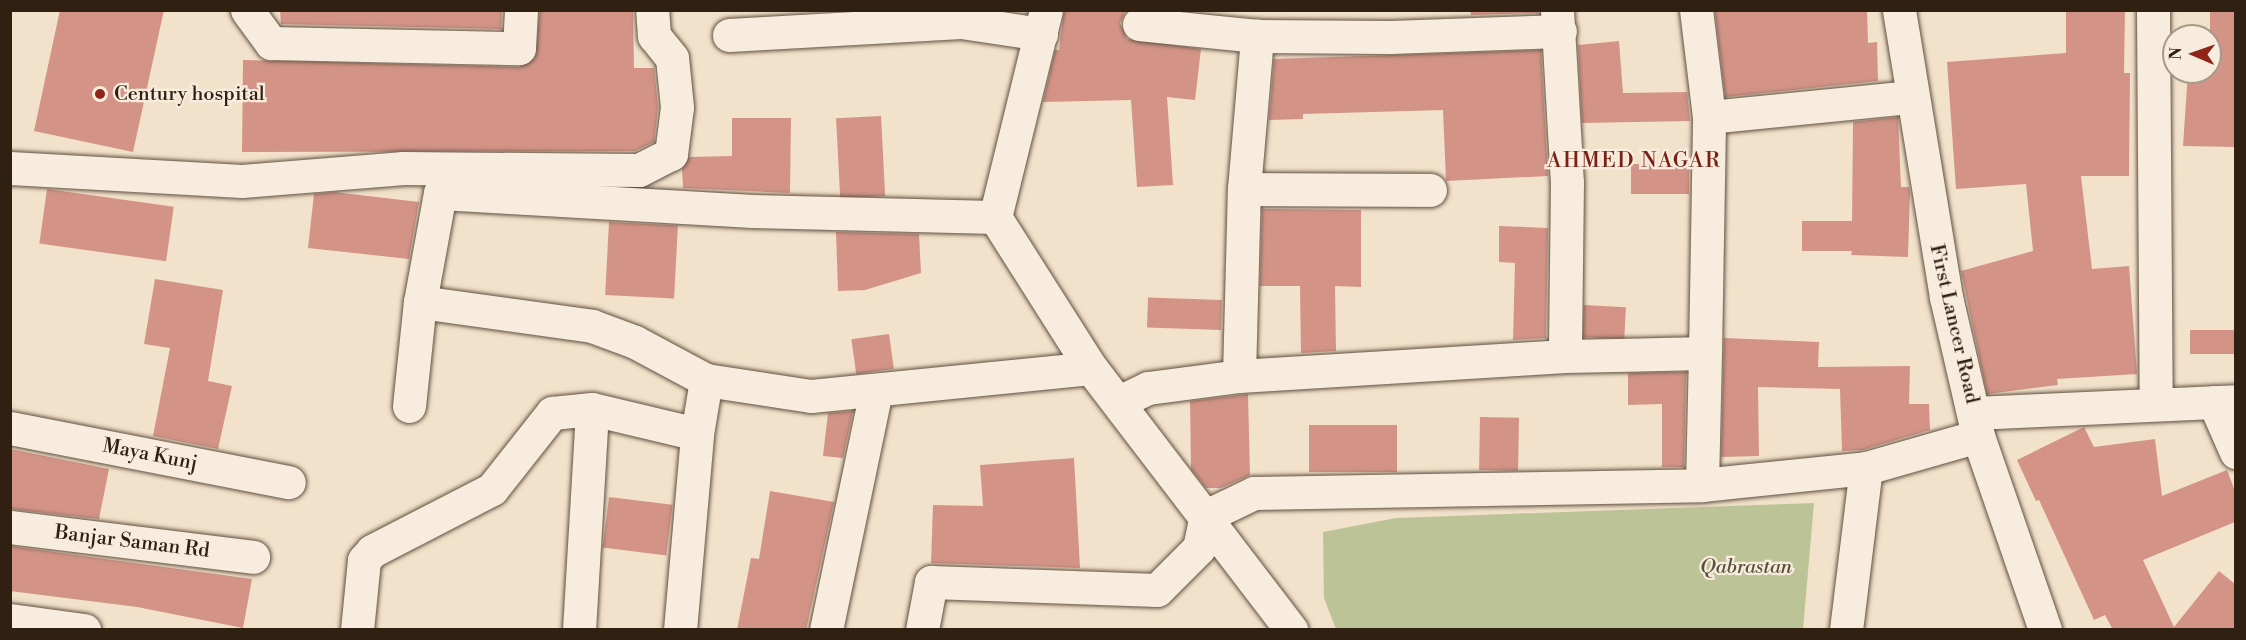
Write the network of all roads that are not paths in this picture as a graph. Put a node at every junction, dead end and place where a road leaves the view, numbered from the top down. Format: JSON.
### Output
{"nodes":[{"id":1,"x":247,"y":10,"type":"edge"},
{"id":2,"x":521,"y":10,"type":"edge"},
{"id":3,"x":652,"y":10,"type":"edge"},
{"id":4,"x":1696,"y":10,"type":"edge"},
{"id":5,"x":1899,"y":10,"type":"edge"},
{"id":6,"x":2153,"y":10,"type":"edge"},
{"id":7,"x":1559,"y":21,"type":"edge"},
{"id":8,"x":1043,"y":22,"type":"edge"},
{"id":9,"x":1139,"y":24,"type":"dead end"},
{"id":10,"x":729,"y":35,"type":"dead end"},
{"id":11,"x":1257,"y":36,"type":"junction"},
{"id":12,"x":1910,"y":97,"type":"junction"},
{"id":13,"x":1708,"y":117,"type":"junction"},
{"id":14,"x":10,"y":168,"type":"edge"},
{"id":15,"x":1245,"y":189,"type":"junction"},
{"id":16,"x":1430,"y":190,"type":"dead end"},
{"id":17,"x":995,"y":217,"type":"junction"},
{"id":18,"x":420,"y":302,"type":"junction"},
{"id":19,"x":1705,"y":353,"type":"junction"},
{"id":20,"x":1565,"y":356,"type":"junction"},
{"id":21,"x":1091,"y":368,"type":"junction"},
{"id":22,"x":1239,"y":376,"type":"junction"},
{"id":23,"x":706,"y":380,"type":"junction"},
{"id":24,"x":876,"y":391,"type":"junction"},
{"id":25,"x":2225,"y":401,"type":"edge"},
{"id":26,"x":1119,"y":402,"type":"junction"},
{"id":27,"x":2156,"y":404,"type":"junction"},
{"id":28,"x":409,"y":406,"type":"dead end"},
{"id":29,"x":592,"y":409,"type":"junction"},
{"id":30,"x":1976,"y":424,"type":"junction"},
{"id":31,"x":10,"y":428,"type":"edge"},
{"id":32,"x":697,"y":434,"type":"junction"},
{"id":33,"x":2235,"y":452,"type":"edge"},
{"id":34,"x":1866,"y":468,"type":"junction"},
{"id":35,"x":289,"y":482,"type":"dead end"},
{"id":36,"x":1702,"y":485,"type":"junction"},
{"id":37,"x":1206,"y":516,"type":"junction"},
{"id":38,"x":10,"y":526,"type":"edge"},
{"id":39,"x":253,"y":557,"type":"dead end"},
{"id":40,"x":10,"y":620,"type":"edge"},
{"id":41,"x":84,"y":630,"type":"edge"},
{"id":42,"x":357,"y":630,"type":"edge"},
{"id":43,"x":579,"y":630,"type":"edge"},
{"id":44,"x":680,"y":630,"type":"edge"},
{"id":45,"x":826,"y":630,"type":"edge"},
{"id":46,"x":922,"y":630,"type":"edge"},
{"id":47,"x":1291,"y":630,"type":"edge"},
{"id":48,"x":1846,"y":630,"type":"edge"},
{"id":49,"x":2045,"y":630,"type":"edge"}],
"edges":[{"from":1,"to":2,"type":"street"},
{"from":3,"to":14,"type":"street"},
{"from":4,"to":13,"type":"street"},
{"from":5,"to":12,"type":"street","name":"First Lancer Road"},
{"from":6,"to":27,"type":"street"},
{"from":7,"to":11,"type":"street"},
{"from":7,"to":20,"type":"street"},
{"from":8,"to":10,"type":"street"},
{"from":8,"to":17,"type":"street"},
{"from":9,"to":11,"type":"street"},
{"from":11,"to":15,"type":"street"},
{"from":12,"to":13,"type":"street"},
{"from":12,"to":30,"type":"street","name":"First Lancer Road"},
{"from":13,"to":19,"type":"street"},
{"from":15,"to":16,"type":"street"},
{"from":15,"to":22,"type":"street"},
{"from":17,"to":18,"type":"street"},
{"from":17,"to":21,"type":"street"},
{"from":18,"to":23,"type":"street"},
{"from":18,"to":28,"type":"street"},
{"from":19,"to":20,"type":"street"},
{"from":19,"to":36,"type":"street"},
{"from":20,"to":22,"type":"street"},
{"from":21,"to":24,"type":"street"},
{"from":21,"to":26,"type":"street"},
{"from":22,"to":26,"type":"street"},
{"from":23,"to":24,"type":"street"},
{"from":23,"to":32,"type":"street"},
{"from":24,"to":45,"type":"street"},
{"from":25,"to":27,"type":"street"},
{"from":25,"to":33,"type":"street"},
{"from":26,"to":37,"type":"street"},
{"from":27,"to":30,"type":"street"},
{"from":29,"to":32,"type":"street"},
{"from":29,"to":42,"type":"street"},
{"from":29,"to":43,"type":"street"},
{"from":30,"to":34,"type":"street"},
{"from":30,"to":49,"type":"street","name":"First Lancer Road"},
{"from":31,"to":35,"type":"street","name":"Maya Kunj"},
{"from":32,"to":44,"type":"street"},
{"from":34,"to":36,"type":"street"},
{"from":34,"to":48,"type":"street"},
{"from":36,"to":37,"type":"street"},
{"from":37,"to":46,"type":"street"},
{"from":37,"to":47,"type":"street"},
{"from":38,"to":39,"type":"street","name":"Banjar Saman Rd"},
{"from":40,"to":41,"type":"street"}]}
